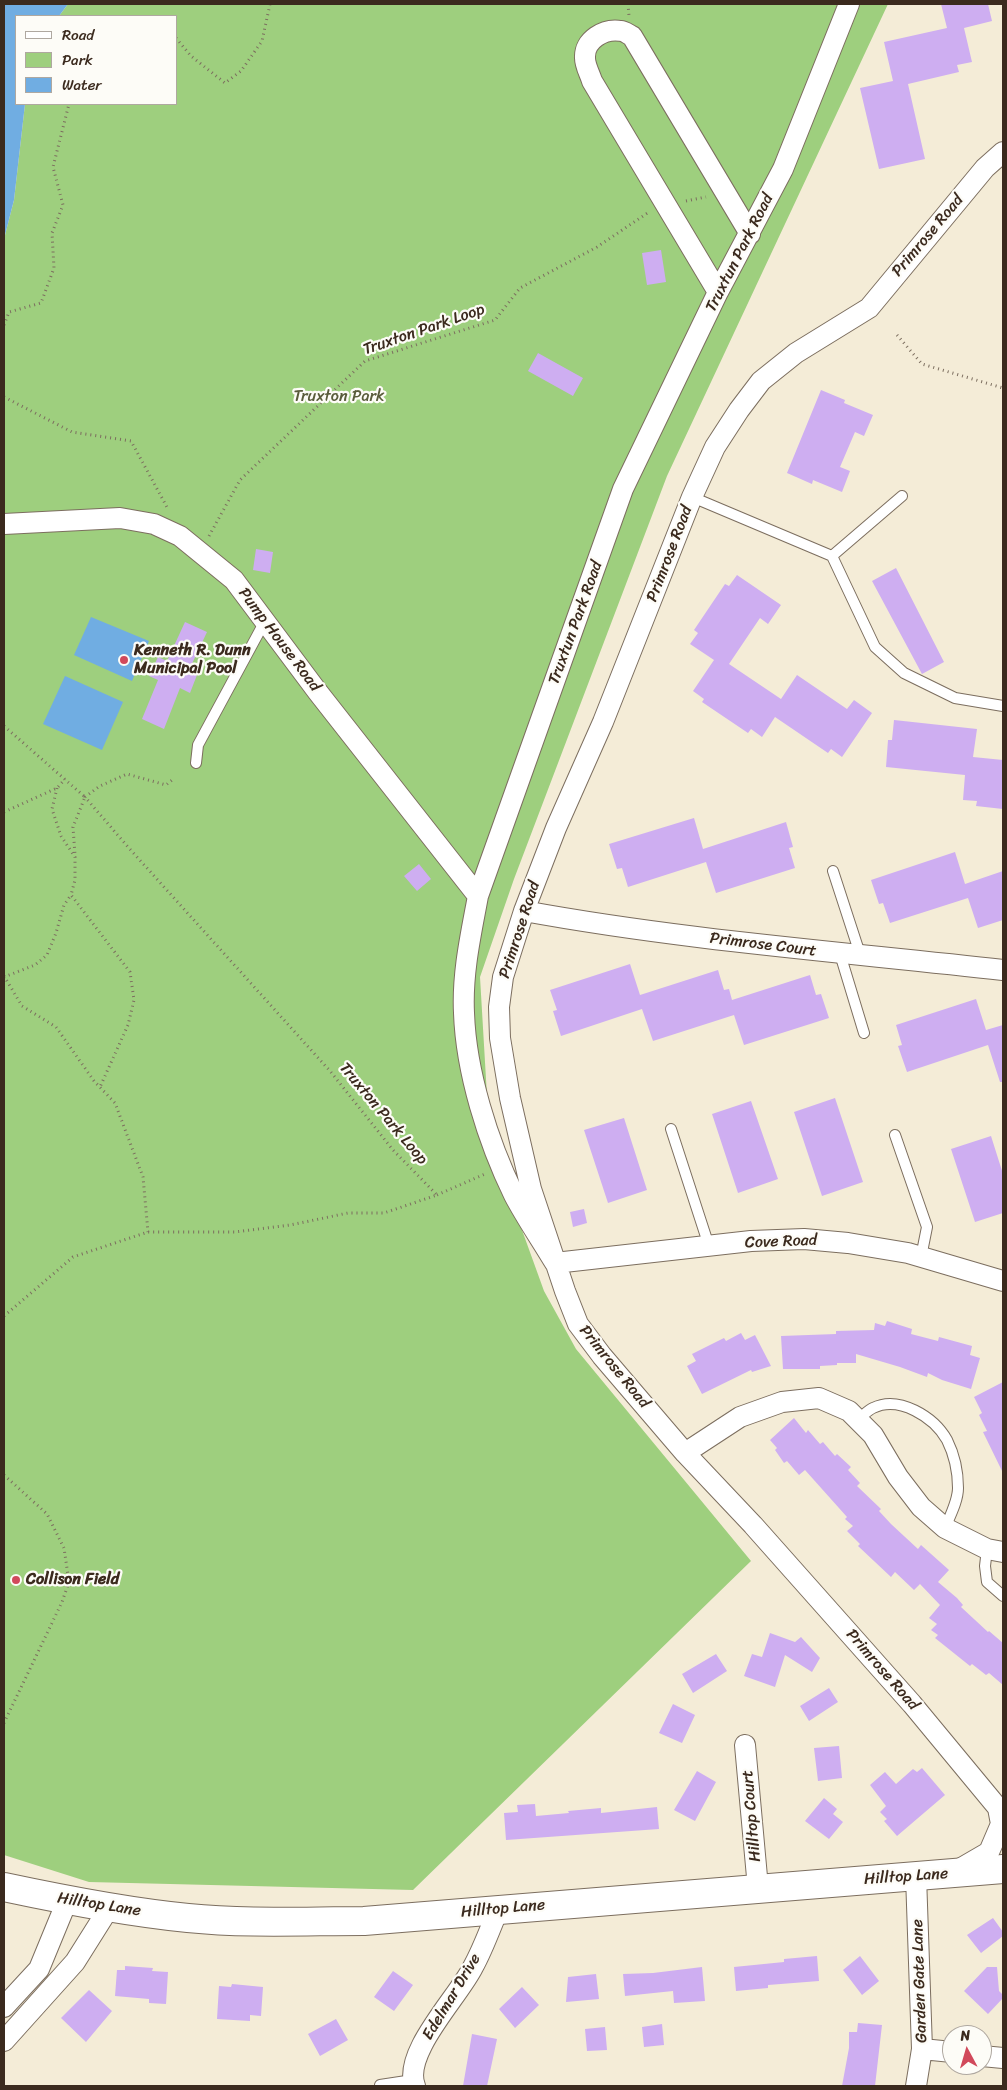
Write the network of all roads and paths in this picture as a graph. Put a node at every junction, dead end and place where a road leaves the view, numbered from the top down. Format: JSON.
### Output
{"nodes":[{"id":1,"x":270,"y":4,"type":"edge"},
{"id":2,"x":850,"y":4,"type":"edge"},
{"id":3,"x":178,"y":40,"type":"edge"},
{"id":4,"x":69,"y":105,"type":"edge"},
{"id":5,"x":1003,"y":152,"type":"edge"},
{"id":6,"x":726,"y":194,"type":"junction"},
{"id":7,"x":666,"y":205,"type":"junction"},
{"id":8,"x":750,"y":234,"type":"junction"},
{"id":9,"x":718,"y":292,"type":"junction"},
{"id":10,"x":4,"y":325,"type":"edge"},
{"id":11,"x":897,"y":335,"type":"dead end"},
{"id":12,"x":1003,"y":388,"type":"edge"},
{"id":13,"x":4,"y":397,"type":"edge"},
{"id":14,"x":902,"y":496,"type":"dead end"},
{"id":15,"x":692,"y":497,"type":"junction"},
{"id":16,"x":4,"y":524,"type":"edge"},
{"id":17,"x":180,"y":536,"type":"junction"},
{"id":18,"x":200,"y":552,"type":"junction"},
{"id":19,"x":832,"y":556,"type":"junction"},
{"id":20,"x":264,"y":620,"type":"junction"},
{"id":21,"x":1003,"y":706,"type":"edge"},
{"id":22,"x":4,"y":726,"type":"edge"},
{"id":23,"x":196,"y":763,"type":"dead end"},
{"id":24,"x":65,"y":779,"type":"junction"},
{"id":25,"x":172,"y":780,"type":"dead end"},
{"id":26,"x":57,"y":788,"type":"junction"},
{"id":27,"x":86,"y":797,"type":"junction"},
{"id":28,"x":4,"y":812,"type":"edge"},
{"id":29,"x":75,"y":857,"type":"junction"},
{"id":30,"x":832,"y":870,"type":"dead end"},
{"id":31,"x":71,"y":896,"type":"junction"},
{"id":32,"x":478,"y":896,"type":"junction"},
{"id":33,"x":524,"y":911,"type":"junction"},
{"id":34,"x":840,"y":954,"type":"junction"},
{"id":35,"x":860,"y":954,"type":"junction"},
{"id":36,"x":1003,"y":970,"type":"edge"},
{"id":37,"x":4,"y":977,"type":"edge"},
{"id":38,"x":864,"y":1033,"type":"dead end"},
{"id":39,"x":100,"y":1087,"type":"junction"},
{"id":40,"x":671,"y":1129,"type":"dead end"},
{"id":41,"x":895,"y":1134,"type":"dead end"},
{"id":42,"x":488,"y":1173,"type":"dead end"},
{"id":43,"x":437,"y":1195,"type":"junction"},
{"id":44,"x":148,"y":1232,"type":"junction"},
{"id":45,"x":709,"y":1246,"type":"junction"},
{"id":46,"x":921,"y":1257,"type":"junction"},
{"id":47,"x":555,"y":1264,"type":"junction"},
{"id":48,"x":1003,"y":1281,"type":"edge"},
{"id":49,"x":4,"y":1316,"type":"edge"},
{"id":50,"x":858,"y":1420,"type":"junction"},
{"id":51,"x":685,"y":1453,"type":"junction"},
{"id":52,"x":4,"y":1475,"type":"edge"},
{"id":53,"x":945,"y":1528,"type":"junction"},
{"id":54,"x":995,"y":1550,"type":"edge"},
{"id":55,"x":1003,"y":1596,"type":"edge"},
{"id":56,"x":4,"y":1723,"type":"edge"},
{"id":57,"x":745,"y":1745,"type":"dead end"},
{"id":58,"x":1001,"y":1811,"type":"edge"},
{"id":59,"x":1003,"y":1869,"type":"edge"},
{"id":60,"x":953,"y":1873,"type":"junction"},
{"id":61,"x":916,"y":1876,"type":"junction"},
{"id":62,"x":4,"y":1887,"type":"edge"},
{"id":63,"x":758,"y":1888,"type":"junction"},
{"id":64,"x":67,"y":1901,"type":"junction"},
{"id":65,"x":109,"y":1908,"type":"junction"},
{"id":66,"x":498,"y":1910,"type":"junction"},
{"id":67,"x":4,"y":2008,"type":"edge"},
{"id":68,"x":4,"y":2041,"type":"edge"},
{"id":69,"x":922,"y":2050,"type":"junction"},
{"id":70,"x":942,"y":2051,"type":"edge"},
{"id":71,"x":414,"y":2083,"type":"edge"},
{"id":72,"x":380,"y":2085,"type":"edge"},
{"id":73,"x":916,"y":2086,"type":"edge"}],
"edges":[{"from":1,"to":3,"type":"path"},
{"from":2,"to":8,"type":"street","name":"Truxtun Park Road"},
{"from":4,"to":10,"type":"path"},
{"from":5,"to":15,"type":"street","name":"Primrose Road"},
{"from":6,"to":7,"type":"path","name":"Truxton Park Loop"},
{"from":6,"to":7,"type":"street"},
{"from":6,"to":8,"type":"street"},
{"from":7,"to":9,"type":"street"},
{"from":7,"to":18,"type":"path","name":"Truxton Park Loop"},
{"from":8,"to":9,"type":"street","name":"Truxtun Park Road"},
{"from":9,"to":32,"type":"street","name":"Truxtun Park Road"},
{"from":11,"to":12,"type":"path"},
{"from":13,"to":17,"type":"path"},
{"from":14,"to":19,"type":"lane"},
{"from":15,"to":19,"type":"lane"},
{"from":15,"to":33,"type":"street","name":"Primrose Road"},
{"from":16,"to":17,"type":"street","name":"Pump House Road"},
{"from":17,"to":18,"type":"street","name":"Pump House Road"},
{"from":18,"to":20,"type":"street","name":"Pump House Road"},
{"from":19,"to":21,"type":"lane"},
{"from":20,"to":23,"type":"lane"},
{"from":20,"to":32,"type":"street","name":"Pump House Road"},
{"from":22,"to":24,"type":"path","name":"Truxton Park Loop"},
{"from":24,"to":26,"type":"path"},
{"from":24,"to":27,"type":"path","name":"Truxton Park Loop"},
{"from":25,"to":27,"type":"path"},
{"from":26,"to":28,"type":"path"},
{"from":26,"to":29,"type":"path"},
{"from":27,"to":29,"type":"path"},
{"from":27,"to":43,"type":"path","name":"Truxton Park Loop"},
{"from":29,"to":31,"type":"path"},
{"from":30,"to":35,"type":"lane"},
{"from":31,"to":37,"type":"path"},
{"from":31,"to":39,"type":"path"},
{"from":32,"to":47,"type":"street","name":"Truxtun Park Road"},
{"from":33,"to":34,"type":"street","name":"Primrose Court"},
{"from":33,"to":47,"type":"street","name":"Primrose Road"},
{"from":34,"to":35,"type":"street","name":"Primrose Court"},
{"from":34,"to":38,"type":"lane"},
{"from":35,"to":36,"type":"street","name":"Primrose Court"},
{"from":37,"to":39,"type":"path"},
{"from":39,"to":44,"type":"path"},
{"from":40,"to":45,"type":"lane"},
{"from":41,"to":46,"type":"lane"},
{"from":42,"to":43,"type":"path"},
{"from":43,"to":44,"type":"path"},
{"from":44,"to":49,"type":"path"},
{"from":45,"to":46,"type":"street","name":"Cove Road"},
{"from":45,"to":47,"type":"street","name":"Cove Road"},
{"from":46,"to":48,"type":"street","name":"Cove Road"},
{"from":47,"to":51,"type":"street","name":"Primrose Road"},
{"from":50,"to":51,"type":"street"},
{"from":50,"to":53,"type":"street"},
{"from":50,"to":53,"type":"lane"},
{"from":51,"to":58,"type":"street","name":"Primrose Road"},
{"from":52,"to":56,"type":"path"},
{"from":53,"to":54,"type":"street"},
{"from":54,"to":55,"type":"lane"},
{"from":57,"to":63,"type":"street","name":"Hilltop Court"},
{"from":58,"to":60,"type":"street"},
{"from":59,"to":60,"type":"street","name":"Hilltop Lane"},
{"from":60,"to":61,"type":"street","name":"Hilltop Lane"},
{"from":61,"to":63,"type":"street","name":"Hilltop Lane"},
{"from":61,"to":69,"type":"street","name":"Garden Gate Lane"},
{"from":62,"to":64,"type":"street","name":"Hilltop Lane"},
{"from":63,"to":66,"type":"street","name":"Hilltop Lane"},
{"from":64,"to":65,"type":"street","name":"Hilltop Lane"},
{"from":64,"to":67,"type":"street"},
{"from":65,"to":66,"type":"street","name":"Hilltop Lane"},
{"from":65,"to":68,"type":"street"},
{"from":66,"to":71,"type":"street","name":"Edelmar Drive"},
{"from":69,"to":70,"type":"street"},
{"from":69,"to":73,"type":"street","name":"Garden Gate Lane"},
{"from":71,"to":72,"type":"lane"}]}
